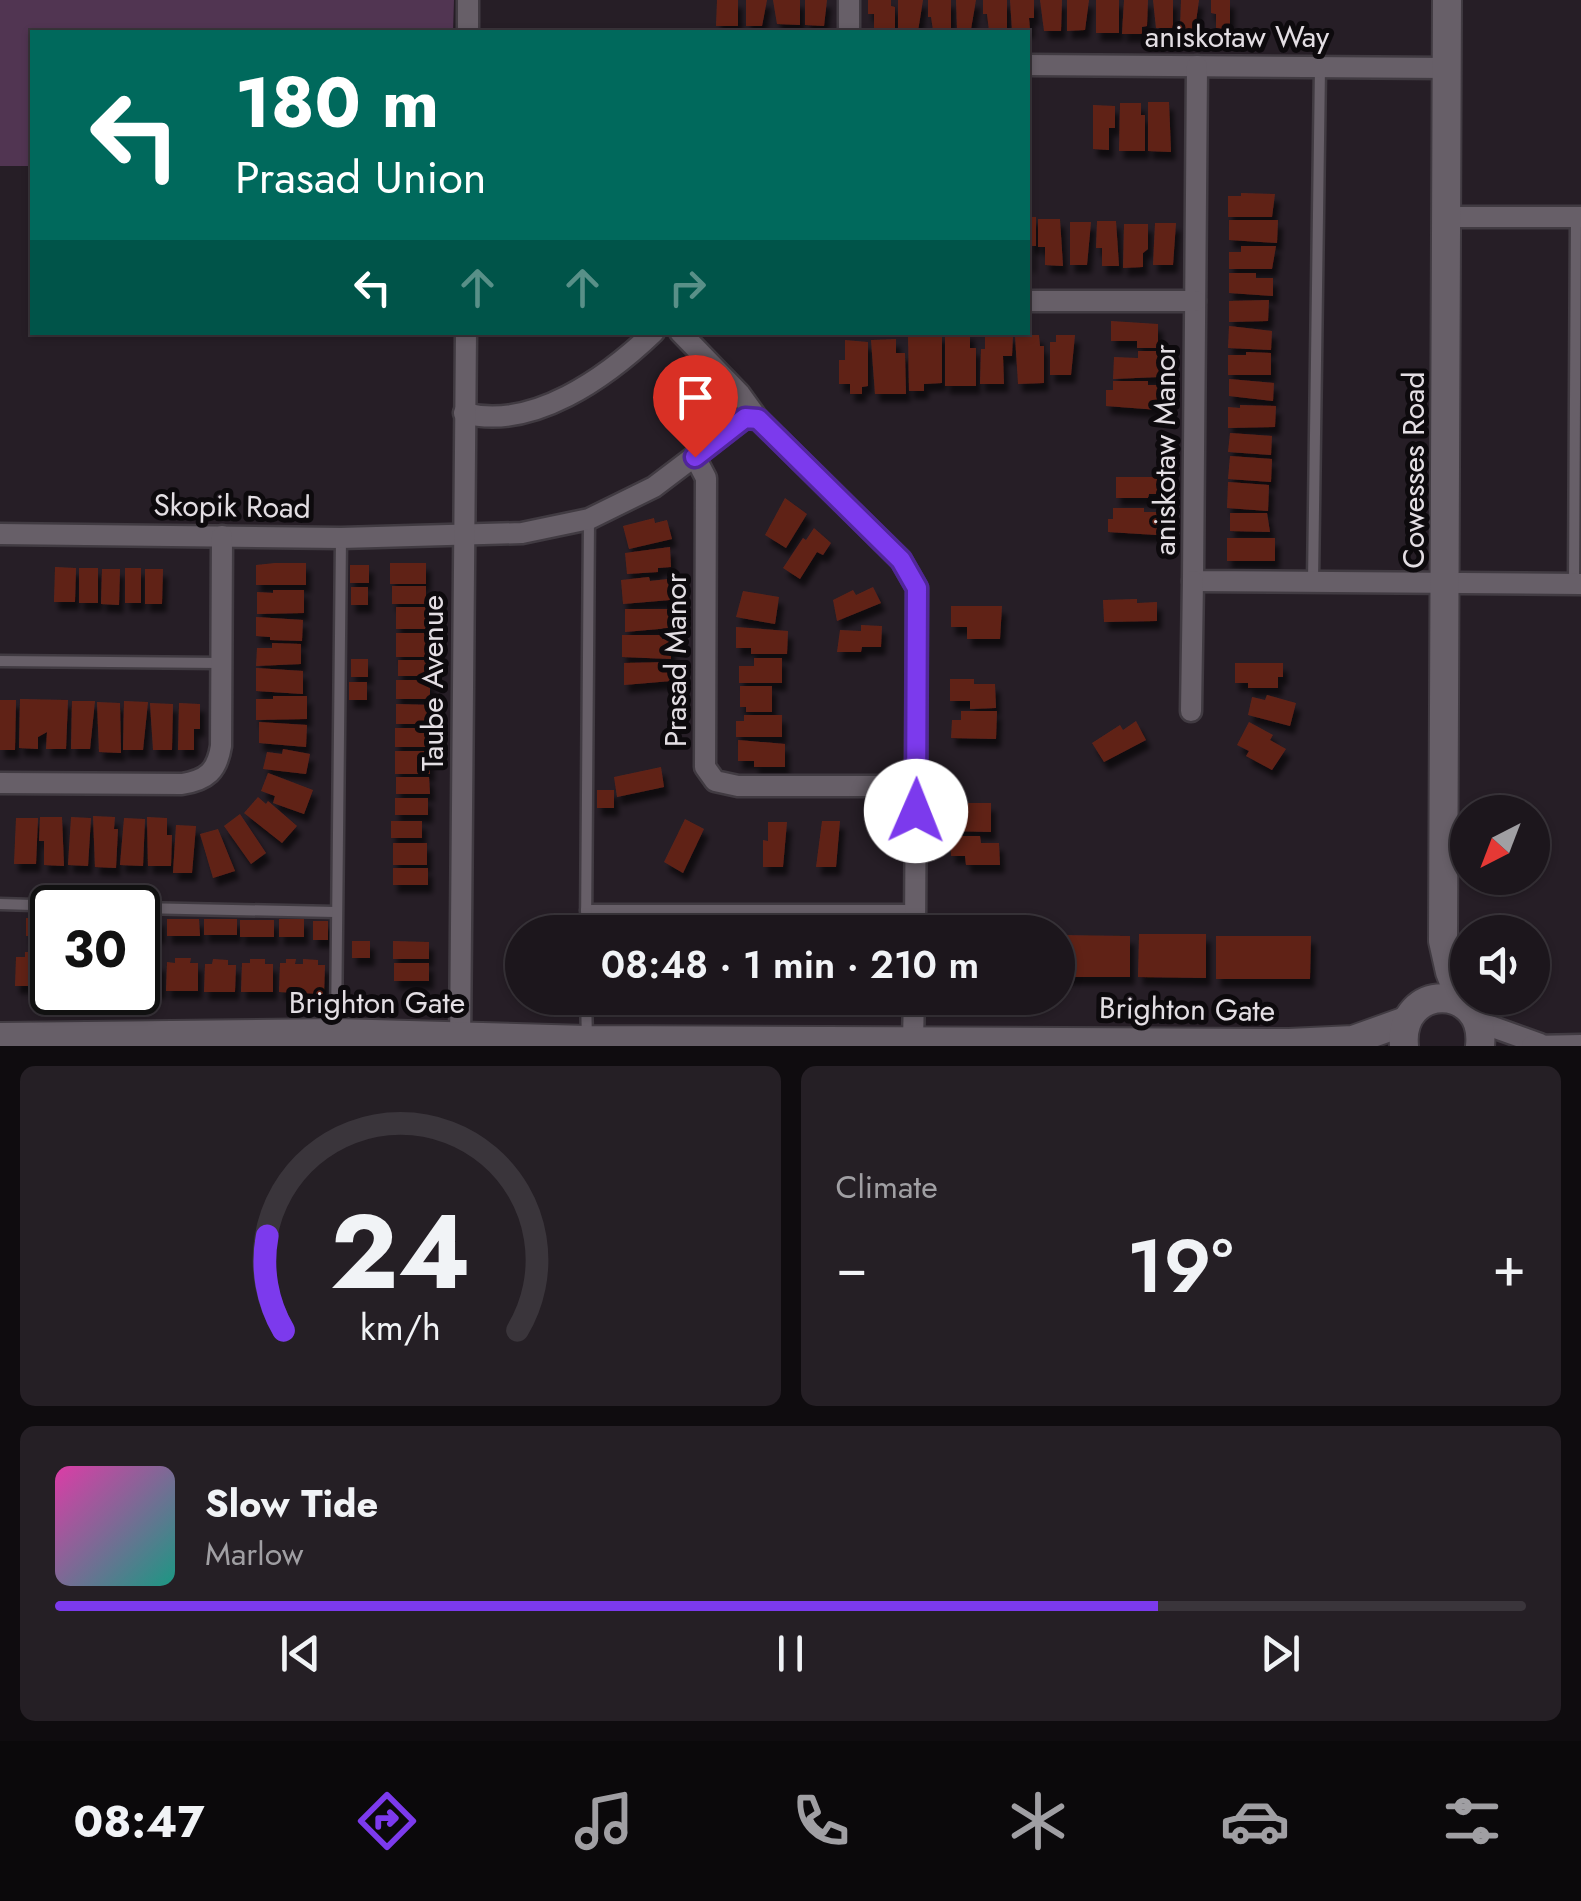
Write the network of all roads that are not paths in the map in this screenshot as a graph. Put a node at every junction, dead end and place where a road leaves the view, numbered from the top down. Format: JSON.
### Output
{"nodes":[{"id":1,"x":468,"y":0,"type":"edge"},
{"id":2,"x":849,"y":0,"type":"edge"},
{"id":3,"x":1446,"y":0,"type":"edge"},
{"id":4,"x":468,"y":30,"type":"edge"},
{"id":5,"x":848,"y":30,"type":"edge"},
{"id":6,"x":1030,"y":65,"type":"edge"},
{"id":7,"x":1197,"y":66,"type":"junction"},
{"id":8,"x":1320,"y":66,"type":"junction"},
{"id":9,"x":1447,"y":68,"type":"junction"},
{"id":10,"x":1446,"y":217,"type":"junction"},
{"id":11,"x":1579,"y":218,"type":"edge"},
{"id":12,"x":1030,"y":301,"type":"edge"},
{"id":13,"x":1195,"y":301,"type":"junction"},
{"id":14,"x":466,"y":335,"type":"edge"},
{"id":15,"x":650,"y":335,"type":"edge"},
{"id":16,"x":683,"y":335,"type":"edge"},
{"id":17,"x":464,"y":413,"type":"junction"},
{"id":18,"x":758,"y":419,"type":"junction"},
{"id":19,"x":695,"y":457,"type":"junction"},
{"id":20,"x":589,"y":519,"type":"junction"},
{"id":21,"x":0,"y":534,"type":"edge"},
{"id":22,"x":222,"y":536,"type":"junction"},
{"id":23,"x":462,"y":536,"type":"junction"},
{"id":24,"x":341,"y":538,"type":"junction"},
{"id":25,"x":1193,"y":581,"type":"junction"},
{"id":26,"x":1313,"y":582,"type":"junction"},
{"id":27,"x":1446,"y":583,"type":"junction"},
{"id":28,"x":1578,"y":584,"type":"edge"},
{"id":29,"x":0,"y":661,"type":"edge"},
{"id":30,"x":222,"y":662,"type":"junction"},
{"id":31,"x":1191,"y":711,"type":"dead end"},
{"id":32,"x":0,"y":783,"type":"edge"},
{"id":33,"x":916,"y":786,"type":"junction"},
{"id":34,"x":0,"y":904,"type":"edge"},
{"id":35,"x":30,"y":905,"type":"edge"},
{"id":36,"x":160,"y":908,"type":"edge"},
{"id":37,"x":586,"y":910,"type":"junction"},
{"id":38,"x":916,"y":910,"type":"junction"},
{"id":39,"x":336,"y":912,"type":"junction"},
{"id":40,"x":586,"y":915,"type":"edge"},
{"id":41,"x":916,"y":915,"type":"edge"},
{"id":42,"x":1443,"y":941,"type":"junction"},
{"id":43,"x":586,"y":1015,"type":"edge"},
{"id":44,"x":914,"y":1015,"type":"edge"},
{"id":45,"x":1411,"y":1023,"type":"edge"},
{"id":46,"x":1474,"y":1024,"type":"edge"},
{"id":47,"x":0,"y":1036,"type":"edge"},
{"id":48,"x":913,"y":1039,"type":"junction"},
{"id":49,"x":336,"y":1040,"type":"edge"},
{"id":50,"x":460,"y":1040,"type":"edge"},
{"id":51,"x":704,"y":1042,"type":"edge"},
{"id":52,"x":587,"y":1043,"type":"edge"},
{"id":53,"x":1359,"y":1043,"type":"edge"},
{"id":54,"x":1176,"y":1044,"type":"edge"},
{"id":55,"x":1289,"y":1044,"type":"edge"},
{"id":56,"x":1581,"y":1044,"type":"edge"},
{"id":57,"x":1536,"y":1045,"type":"edge"}],
"edges":[{"from":1,"to":4,"type":"street"},
{"from":2,"to":5,"type":"street"},
{"from":3,"to":9,"type":"street","name":"Cowesses Road"},
{"from":6,"to":7,"type":"street","name":"aniskotaw Way"},
{"from":7,"to":8,"type":"street","name":"aniskotaw Way"},
{"from":7,"to":13,"type":"street","name":"aniskotaw Manor"},
{"from":8,"to":9,"type":"street","name":"aniskotaw Way"},
{"from":8,"to":26,"type":"lane"},
{"from":9,"to":10,"type":"street","name":"Cowesses Road"},
{"from":10,"to":11,"type":"street"},
{"from":10,"to":27,"type":"street","name":"Cowesses Road"},
{"from":11,"to":28,"type":"lane"},
{"from":12,"to":13,"type":"street"},
{"from":13,"to":25,"type":"street","name":"aniskotaw Manor"},
{"from":14,"to":17,"type":"street","name":"Taube Avenue"},
{"from":15,"to":17,"type":"street"},
{"from":16,"to":18,"type":"street"},
{"from":17,"to":23,"type":"street","name":"Taube Avenue"},
{"from":18,"to":19,"type":"street","name":"Skopik Road"},
{"from":18,"to":33,"type":"street"},
{"from":19,"to":20,"type":"street","name":"Skopik Road"},
{"from":19,"to":33,"type":"street","name":"Prasad Manor"},
{"from":20,"to":23,"type":"street","name":"Skopik Road"},
{"from":20,"to":37,"type":"lane"},
{"from":21,"to":22,"type":"street","name":"Skopik Road"},
{"from":22,"to":24,"type":"street","name":"Skopik Road"},
{"from":22,"to":30,"type":"street"},
{"from":23,"to":24,"type":"street","name":"Skopik Road"},
{"from":23,"to":50,"type":"street","name":"Taube Avenue"},
{"from":24,"to":39,"type":"lane"},
{"from":25,"to":26,"type":"street","name":"aniskotaw Manor"},
{"from":25,"to":31,"type":"street"},
{"from":26,"to":27,"type":"street","name":"aniskotaw Manor"},
{"from":27,"to":28,"type":"street","name":"aniskotaw Manor"},
{"from":27,"to":42,"type":"street","name":"Cowesses Road"},
{"from":29,"to":30,"type":"lane"},
{"from":30,"to":32,"type":"street"},
{"from":33,"to":38,"type":"street"},
{"from":34,"to":35,"type":"lane"},
{"from":36,"to":39,"type":"lane"},
{"from":37,"to":38,"type":"lane"},
{"from":37,"to":40,"type":"lane"},
{"from":38,"to":41,"type":"street"},
{"from":39,"to":49,"type":"lane"},
{"from":42,"to":45,"type":"street","name":"Cowesses Road"},
{"from":42,"to":46,"type":"street","name":"Cowesses Road"},
{"from":43,"to":52,"type":"lane"},
{"from":44,"to":48,"type":"street"},
{"from":45,"to":46,"type":"street"},
{"from":45,"to":53,"type":"street","name":"Brighton Gate"},
{"from":46,"to":57,"type":"street"},
{"from":47,"to":49,"type":"street","name":"Brighton Gate"},
{"from":48,"to":51,"type":"street","name":"Brighton Gate"},
{"from":48,"to":54,"type":"street","name":"Brighton Gate"},
{"from":49,"to":50,"type":"street","name":"Brighton Gate"},
{"from":50,"to":52,"type":"street","name":"Brighton Gate"},
{"from":51,"to":52,"type":"street","name":"Brighton Gate"},
{"from":53,"to":55,"type":"street","name":"Brighton Gate"},
{"from":54,"to":55,"type":"street","name":"Brighton Gate"},
{"from":56,"to":57,"type":"street"}]}
